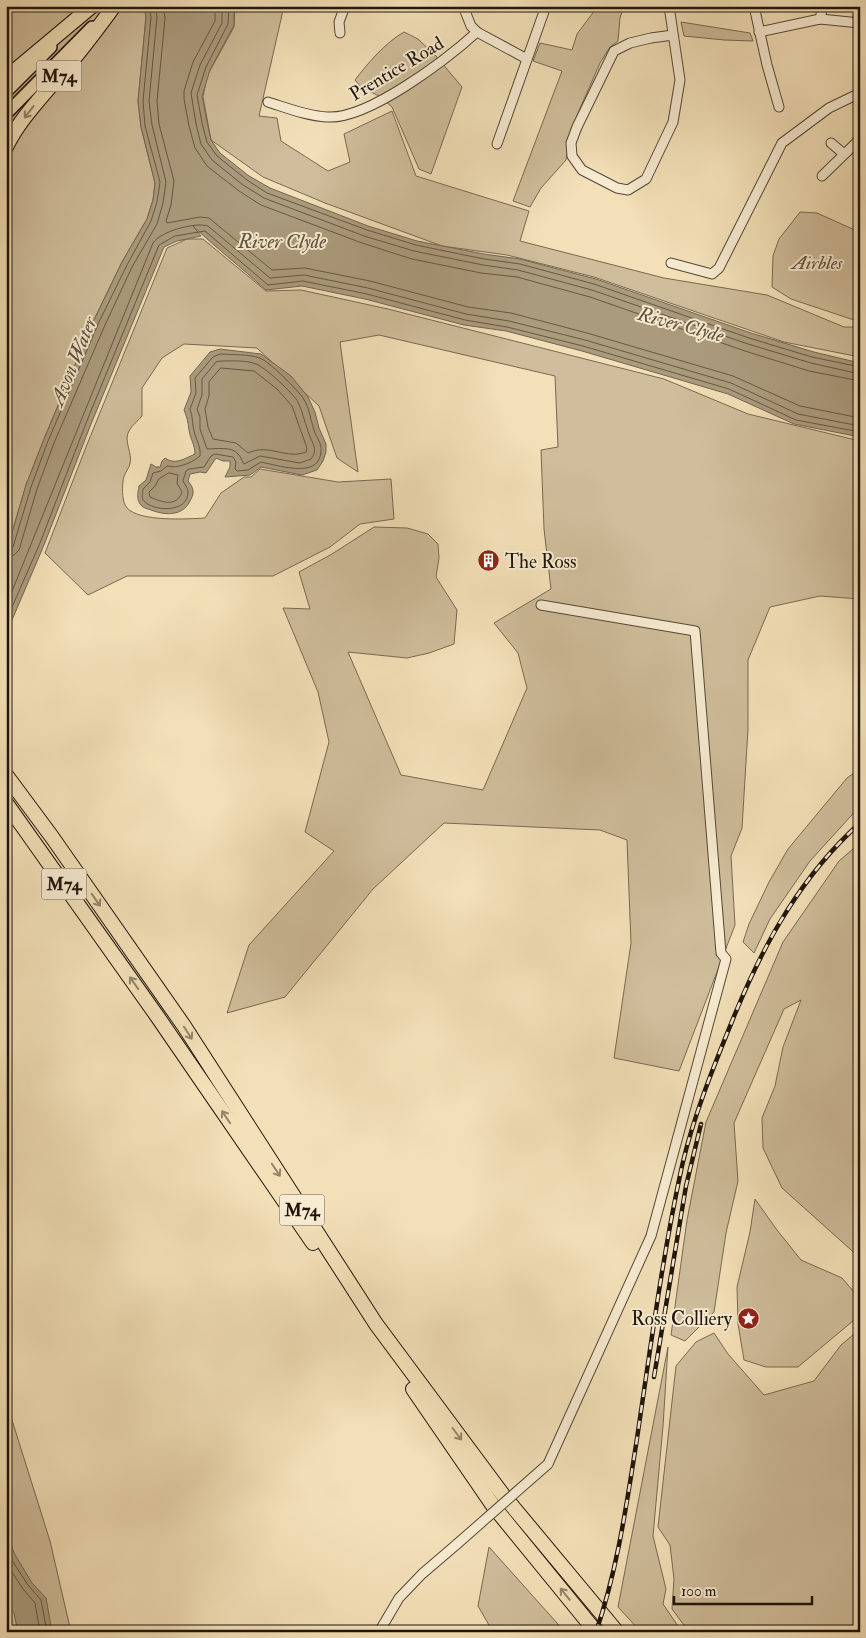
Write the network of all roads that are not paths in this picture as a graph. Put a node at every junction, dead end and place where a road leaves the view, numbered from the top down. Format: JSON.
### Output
{"nodes":[{"id":1,"x":93,"y":6,"type":"edge"},
{"id":2,"x":114,"y":6,"type":"edge"},
{"id":3,"x":345,"y":6,"type":"edge"},
{"id":4,"x":463,"y":6,"type":"edge"},
{"id":5,"x":546,"y":6,"type":"edge"},
{"id":6,"x":669,"y":6,"type":"edge"},
{"id":7,"x":754,"y":6,"type":"edge"},
{"id":8,"x":823,"y":6,"type":"edge"},
{"id":9,"x":820,"y":18,"type":"junction"},
{"id":10,"x":860,"y":23,"type":"edge"},
{"id":11,"x":477,"y":32,"type":"junction"},
{"id":12,"x":759,"y":32,"type":"junction"},
{"id":13,"x":340,"y":33,"type":"dead end"},
{"id":14,"x":673,"y":35,"type":"junction"},
{"id":15,"x":527,"y":59,"type":"junction"},
{"id":16,"x":6,"y":78,"type":"edge"},
{"id":17,"x":6,"y":92,"type":"edge"},
{"id":18,"x":860,"y":93,"type":"edge"},
{"id":19,"x":268,"y":102,"type":"dead end"},
{"id":20,"x":779,"y":107,"type":"dead end"},
{"id":21,"x":6,"y":114,"type":"edge"},
{"id":22,"x":860,"y":139,"type":"edge"},
{"id":23,"x":831,"y":143,"type":"dead end"},
{"id":24,"x":497,"y":144,"type":"dead end"},
{"id":25,"x":6,"y":147,"type":"edge"},
{"id":26,"x":844,"y":154,"type":"junction"},
{"id":27,"x":822,"y":176,"type":"dead end"},
{"id":28,"x":671,"y":263,"type":"dead end"},
{"id":29,"x":542,"y":605,"type":"dead end"},
{"id":30,"x":6,"y":763,"type":"edge"},
{"id":31,"x":6,"y":775,"type":"edge"},
{"id":32,"x":6,"y":803,"type":"edge"},
{"id":33,"x":6,"y":813,"type":"edge"},
{"id":34,"x":52,"y":837,"type":"junction"},
{"id":35,"x":82,"y":909,"type":"junction"},
{"id":36,"x":379,"y":1632,"type":"edge"},
{"id":37,"x":596,"y":1632,"type":"edge"},
{"id":38,"x":616,"y":1632,"type":"edge"}],
"edges":[{"from":1,"to":16,"type":"highway","number":"M74"},
{"from":1,"to":17,"type":"main road"},
{"from":2,"to":21,"type":"main road"},
{"from":2,"to":25,"type":"highway","number":"M74","one_way":true},
{"from":3,"to":13,"type":"street"},
{"from":4,"to":11,"type":"street"},
{"from":5,"to":15,"type":"street"},
{"from":6,"to":14,"type":"street"},
{"from":7,"to":12,"type":"street"},
{"from":8,"to":9,"type":"street"},
{"from":9,"to":10,"type":"street"},
{"from":9,"to":12,"type":"street"},
{"from":11,"to":15,"type":"street"},
{"from":11,"to":19,"type":"street","name":"Prentice Road"},
{"from":12,"to":20,"type":"street"},
{"from":14,"to":14,"type":"street"},
{"from":15,"to":24,"type":"street"},
{"from":18,"to":28,"type":"street"},
{"from":22,"to":26,"type":"street"},
{"from":23,"to":26,"type":"street"},
{"from":26,"to":27,"type":"street"},
{"from":29,"to":36,"type":"street","bridge":true},
{"from":30,"to":34,"type":"highway","number":"M74"},
{"from":31,"to":34,"type":"highway","number":"M74"},
{"from":32,"to":35,"type":"highway","number":"M74"},
{"from":33,"to":35,"type":"highway","number":"M74"},
{"from":34,"to":38,"type":"highway","number":"M74","one_way":true},
{"from":37,"to":35,"type":"highway","number":"M74","one_way":true}]}
